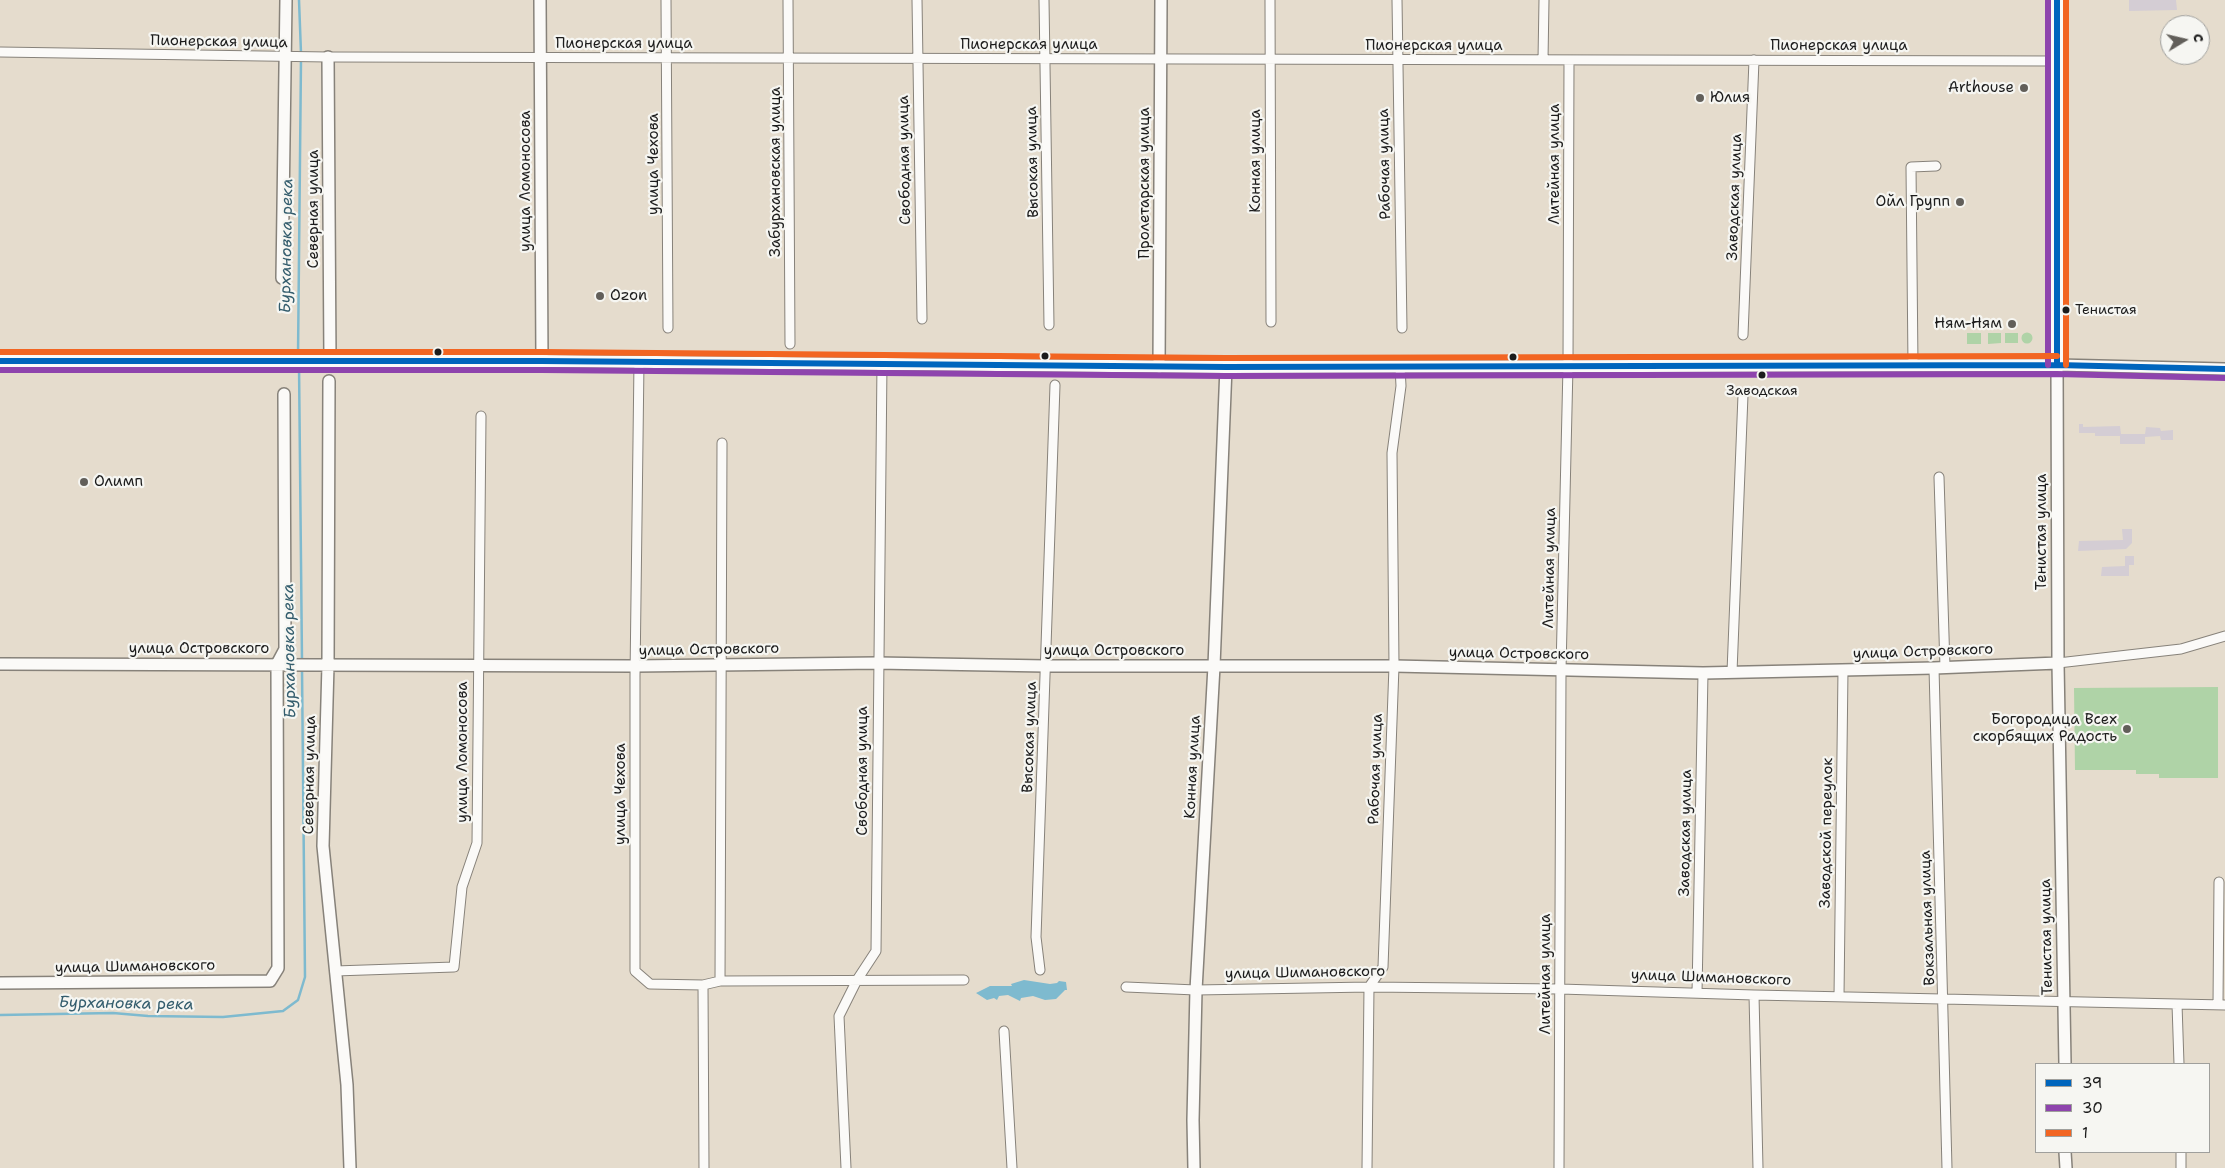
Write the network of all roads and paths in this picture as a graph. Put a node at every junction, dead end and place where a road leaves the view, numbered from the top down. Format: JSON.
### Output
{"nodes":[{"id":1,"x":286,"y":0,"type":"edge"},
{"id":2,"x":540,"y":0,"type":"edge"},
{"id":3,"x":666,"y":0,"type":"edge"},
{"id":4,"x":788,"y":0,"type":"edge"},
{"id":5,"x":917,"y":0,"type":"edge"},
{"id":6,"x":1044,"y":0,"type":"edge"},
{"id":7,"x":1160,"y":0,"type":"edge"},
{"id":8,"x":1270,"y":0,"type":"edge"},
{"id":9,"x":1397,"y":0,"type":"edge"},
{"id":10,"x":1544,"y":0,"type":"edge"},
{"id":11,"x":2057,"y":0,"type":"edge"},
{"id":12,"x":0,"y":52,"type":"edge"},
{"id":13,"x":286,"y":56,"type":"junction"},
{"id":14,"x":328,"y":57,"type":"junction"},
{"id":15,"x":541,"y":57,"type":"junction"},
{"id":16,"x":668,"y":58,"type":"junction"},
{"id":17,"x":789,"y":58,"type":"junction"},
{"id":18,"x":918,"y":58,"type":"junction"},
{"id":19,"x":1045,"y":58,"type":"junction"},
{"id":20,"x":1161,"y":59,"type":"junction"},
{"id":21,"x":1270,"y":59,"type":"junction"},
{"id":22,"x":1396,"y":59,"type":"junction"},
{"id":23,"x":1543,"y":60,"type":"junction"},
{"id":24,"x":1569,"y":60,"type":"junction"},
{"id":25,"x":1754,"y":60,"type":"junction"},
{"id":26,"x":2057,"y":61,"type":"junction"},
{"id":27,"x":1936,"y":166,"type":"dead end"},
{"id":28,"x":282,"y":278,"type":"dead end"},
{"id":29,"x":922,"y":319,"type":"dead end"},
{"id":30,"x":1271,"y":322,"type":"dead end"},
{"id":31,"x":1049,"y":325,"type":"dead end"},
{"id":32,"x":668,"y":328,"type":"dead end"},
{"id":33,"x":1402,"y":328,"type":"dead end"},
{"id":34,"x":1744,"y":335,"type":"dead end"},
{"id":35,"x":790,"y":344,"type":"dead end"},
{"id":36,"x":0,"y":361,"type":"edge"},
{"id":37,"x":330,"y":361,"type":"junction"},
{"id":38,"x":542,"y":361,"type":"junction"},
{"id":39,"x":639,"y":362,"type":"junction"},
{"id":40,"x":882,"y":364,"type":"junction"},
{"id":41,"x":1913,"y":365,"type":"junction"},
{"id":42,"x":2058,"y":365,"type":"junction"},
{"id":43,"x":1568,"y":366,"type":"junction"},
{"id":44,"x":1158,"y":367,"type":"junction"},
{"id":45,"x":1226,"y":367,"type":"junction"},
{"id":46,"x":1400,"y":367,"type":"junction"},
{"id":47,"x":2225,"y":369,"type":"edge"},
{"id":48,"x":329,"y":382,"type":"dead end"},
{"id":49,"x":1055,"y":385,"type":"dead end"},
{"id":50,"x":284,"y":394,"type":"dead end"},
{"id":51,"x":1743,"y":395,"type":"dead end"},
{"id":52,"x":482,"y":416,"type":"dead end"},
{"id":53,"x":722,"y":443,"type":"dead end"},
{"id":54,"x":1939,"y":476,"type":"dead end"},
{"id":55,"x":2225,"y":636,"type":"edge"},
{"id":56,"x":877,"y":663,"type":"junction"},
{"id":57,"x":2058,"y":663,"type":"junction"},
{"id":58,"x":0,"y":664,"type":"edge"},
{"id":59,"x":281,"y":664,"type":"junction"},
{"id":60,"x":721,"y":664,"type":"junction"},
{"id":61,"x":328,"y":665,"type":"junction"},
{"id":62,"x":478,"y":665,"type":"junction"},
{"id":63,"x":635,"y":666,"type":"junction"},
{"id":64,"x":1046,"y":666,"type":"junction"},
{"id":65,"x":1214,"y":666,"type":"junction"},
{"id":66,"x":1394,"y":666,"type":"junction"},
{"id":67,"x":1940,"y":667,"type":"junction"},
{"id":68,"x":1561,"y":670,"type":"junction"},
{"id":69,"x":1843,"y":670,"type":"junction"},
{"id":70,"x":1732,"y":672,"type":"junction"},
{"id":71,"x":1703,"y":673,"type":"junction"},
{"id":72,"x":2219,"y":882,"type":"dead end"},
{"id":73,"x":1040,"y":970,"type":"dead end"},
{"id":74,"x":334,"y":971,"type":"junction"},
{"id":75,"x":857,"y":980,"type":"junction"},
{"id":76,"x":964,"y":980,"type":"dead end"},
{"id":77,"x":720,"y":981,"type":"junction"},
{"id":78,"x":0,"y":983,"type":"edge"},
{"id":79,"x":703,"y":985,"type":"junction"},
{"id":80,"x":1369,"y":987,"type":"junction"},
{"id":81,"x":1126,"y":988,"type":"dead end"},
{"id":82,"x":1560,"y":989,"type":"junction"},
{"id":83,"x":1196,"y":990,"type":"junction"},
{"id":84,"x":1697,"y":993,"type":"junction"},
{"id":85,"x":1754,"y":995,"type":"junction"},
{"id":86,"x":1839,"y":996,"type":"junction"},
{"id":87,"x":1944,"y":999,"type":"junction"},
{"id":88,"x":2065,"y":1002,"type":"junction"},
{"id":89,"x":2177,"y":1004,"type":"junction"},
{"id":90,"x":2222,"y":1005,"type":"edge"},
{"id":91,"x":1004,"y":1031,"type":"dead end"},
{"id":92,"x":2065,"y":1063,"type":"edge"},
{"id":93,"x":2179,"y":1063,"type":"edge"},
{"id":94,"x":2066,"y":1153,"type":"edge"},
{"id":95,"x":2181,"y":1153,"type":"edge"},
{"id":96,"x":350,"y":1168,"type":"edge"},
{"id":97,"x":704,"y":1168,"type":"edge"},
{"id":98,"x":846,"y":1168,"type":"edge"},
{"id":99,"x":1012,"y":1168,"type":"edge"},
{"id":100,"x":1194,"y":1168,"type":"edge"},
{"id":101,"x":1367,"y":1168,"type":"edge"},
{"id":102,"x":1559,"y":1168,"type":"edge"},
{"id":103,"x":1758,"y":1168,"type":"edge"},
{"id":104,"x":1947,"y":1168,"type":"edge"},
{"id":105,"x":2066,"y":1168,"type":"edge"},
{"id":106,"x":2182,"y":1168,"type":"edge"}],
"edges":[{"from":1,"to":13,"type":"street","name":"Северная улица"},
{"from":2,"to":15,"type":"street","name":"улица Ломоносова"},
{"from":3,"to":16,"type":"street","name":"улица Чехова"},
{"from":4,"to":17,"type":"street","name":"Забурхановская улица"},
{"from":5,"to":18,"type":"street","name":"Свободная улица"},
{"from":6,"to":19,"type":"street","name":"Высокая улица"},
{"from":7,"to":20,"type":"street","name":"Пролетарская улица"},
{"from":8,"to":21,"type":"street","name":"Конная улица"},
{"from":9,"to":22,"type":"street","name":"Рабочая улица"},
{"from":10,"to":23,"type":"street"},
{"from":11,"to":26,"type":"main road","name":"Тенистая улица"},
{"from":12,"to":13,"type":"street","name":"Пионерская улица"},
{"from":13,"to":14,"type":"street","name":"Пионерская улица"},
{"from":13,"to":28,"type":"street","name":"Северная улица"},
{"from":14,"to":15,"type":"street","name":"Пионерская улица"},
{"from":14,"to":37,"type":"street","name":"Северная улица"},
{"from":15,"to":16,"type":"street","name":"Пионерская улица"},
{"from":15,"to":38,"type":"street","name":"улица Ломоносова"},
{"from":16,"to":17,"type":"street","name":"Пионерская улица"},
{"from":16,"to":32,"type":"street","name":"улица Чехова"},
{"from":17,"to":18,"type":"street","name":"Пионерская улица"},
{"from":17,"to":35,"type":"street","name":"Забурхановская улица"},
{"from":18,"to":19,"type":"street","name":"Пионерская улица"},
{"from":18,"to":29,"type":"street","name":"Свободная улица"},
{"from":19,"to":20,"type":"street","name":"Пионерская улица"},
{"from":19,"to":31,"type":"street","name":"Высокая улица"},
{"from":20,"to":21,"type":"street","name":"Пионерская улица"},
{"from":20,"to":44,"type":"street","name":"Пролетарская улица"},
{"from":21,"to":22,"type":"street","name":"Пионерская улица"},
{"from":21,"to":30,"type":"street","name":"Конная улица"},
{"from":22,"to":23,"type":"street","name":"Пионерская улица"},
{"from":22,"to":33,"type":"street","name":"Рабочая улица"},
{"from":23,"to":24,"type":"street","name":"Пионерская улица"},
{"from":24,"to":25,"type":"street","name":"Пионерская улица"},
{"from":24,"to":43,"type":"street","name":"Литейная улица"},
{"from":25,"to":26,"type":"street","name":"Пионерская улица"},
{"from":25,"to":34,"type":"street","name":"Заводская улица"},
{"from":26,"to":42,"type":"main road","name":"Тенистая улица"},
{"from":27,"to":41,"type":"street"},
{"from":36,"to":37,"type":"main road"},
{"from":37,"to":38,"type":"main road"},
{"from":38,"to":39,"type":"main road"},
{"from":39,"to":40,"type":"main road"},
{"from":39,"to":63,"type":"street","name":"улица Чехова"},
{"from":40,"to":44,"type":"main road"},
{"from":40,"to":56,"type":"street","name":"Свободная улица"},
{"from":41,"to":42,"type":"main road"},
{"from":41,"to":43,"type":"main road"},
{"from":42,"to":47,"type":"street"},
{"from":42,"to":57,"type":"street","name":"Тенистая улица"},
{"from":43,"to":46,"type":"main road"},
{"from":43,"to":68,"type":"street","name":"Литейная улица"},
{"from":44,"to":45,"type":"main road"},
{"from":45,"to":46,"type":"main road"},
{"from":45,"to":65,"type":"street","name":"Конная улица"},
{"from":46,"to":66,"type":"street","name":"Рабочая улица"},
{"from":48,"to":61,"type":"street","name":"Северная улица"},
{"from":49,"to":64,"type":"street","name":"Высокая улица"},
{"from":50,"to":59,"type":"street"},
{"from":51,"to":70,"type":"street"},
{"from":52,"to":62,"type":"street","name":"улица Ломоносова"},
{"from":53,"to":60,"type":"street"},
{"from":54,"to":67,"type":"street","name":"Вокзальная улица"},
{"from":55,"to":57,"type":"street","name":"улица Островского"},
{"from":56,"to":60,"type":"street","name":"улица Островского"},
{"from":56,"to":64,"type":"street","name":"улица Островского"},
{"from":56,"to":75,"type":"street","name":"Свободная улица"},
{"from":57,"to":67,"type":"street","name":"улица Островского"},
{"from":57,"to":88,"type":"street","name":"Тенистая улица"},
{"from":58,"to":59,"type":"street","name":"улица Островского"},
{"from":59,"to":61,"type":"street","name":"улица Островского"},
{"from":59,"to":78,"type":"street","name":"улица Шимановского"},
{"from":60,"to":63,"type":"street","name":"улица Островского"},
{"from":60,"to":77,"type":"street"},
{"from":61,"to":62,"type":"street","name":"улица Островского"},
{"from":61,"to":74,"type":"street","name":"Северная улица"},
{"from":62,"to":63,"type":"street","name":"улица Островского"},
{"from":62,"to":74,"type":"street","name":"улица Ломоносова"},
{"from":63,"to":79,"type":"street","name":"улица Чехова"},
{"from":64,"to":65,"type":"street","name":"улица Островского"},
{"from":64,"to":73,"type":"street","name":"Высокая улица"},
{"from":65,"to":66,"type":"street","name":"улица Островского"},
{"from":65,"to":83,"type":"street","name":"Конная улица"},
{"from":66,"to":68,"type":"street","name":"улица Островского"},
{"from":66,"to":80,"type":"street","name":"Рабочая улица"},
{"from":67,"to":69,"type":"street","name":"улица Островского"},
{"from":67,"to":87,"type":"street","name":"Вокзальная улица"},
{"from":68,"to":71,"type":"street","name":"улица Островского"},
{"from":68,"to":82,"type":"street","name":"Литейная улица"},
{"from":69,"to":70,"type":"street","name":"улица Островского"},
{"from":69,"to":86,"type":"street","name":"Заводской переулок"},
{"from":70,"to":71,"type":"street","name":"улица Островского"},
{"from":71,"to":84,"type":"street","name":"Заводская улица"},
{"from":72,"to":90,"type":"street"},
{"from":74,"to":96,"type":"street","name":"Северная улица"},
{"from":75,"to":76,"type":"street","name":"улица Чехова"},
{"from":75,"to":77,"type":"street","name":"улица Чехова"},
{"from":75,"to":98,"type":"street","name":"Свободная улица"},
{"from":77,"to":79,"type":"street","name":"улица Чехова"},
{"from":79,"to":97,"type":"street"},
{"from":80,"to":82,"type":"street","name":"улица Шимановского"},
{"from":80,"to":83,"type":"street","name":"улица Шимановского"},
{"from":80,"to":101,"type":"street"},
{"from":81,"to":83,"type":"street","name":"улица Шимановского"},
{"from":82,"to":84,"type":"street","name":"улица Шимановского"},
{"from":82,"to":102,"type":"street","name":"Литейная улица"},
{"from":83,"to":100,"type":"street","name":"Конная улица"},
{"from":84,"to":85,"type":"street","name":"улица Шимановского"},
{"from":85,"to":86,"type":"street","name":"улица Шимановского"},
{"from":85,"to":103,"type":"street"},
{"from":86,"to":87,"type":"street","name":"улица Шимановского"},
{"from":87,"to":88,"type":"street","name":"улица Шимановского"},
{"from":87,"to":104,"type":"street","name":"Вокзальная улица"},
{"from":88,"to":89,"type":"street","name":"улица Шимановского"},
{"from":88,"to":92,"type":"street","name":"Тенистая улица"},
{"from":89,"to":90,"type":"street","name":"улица Шимановского"},
{"from":89,"to":93,"type":"street"},
{"from":91,"to":99,"type":"street"},
{"from":94,"to":105,"type":"street"},
{"from":95,"to":106,"type":"street"}]}
